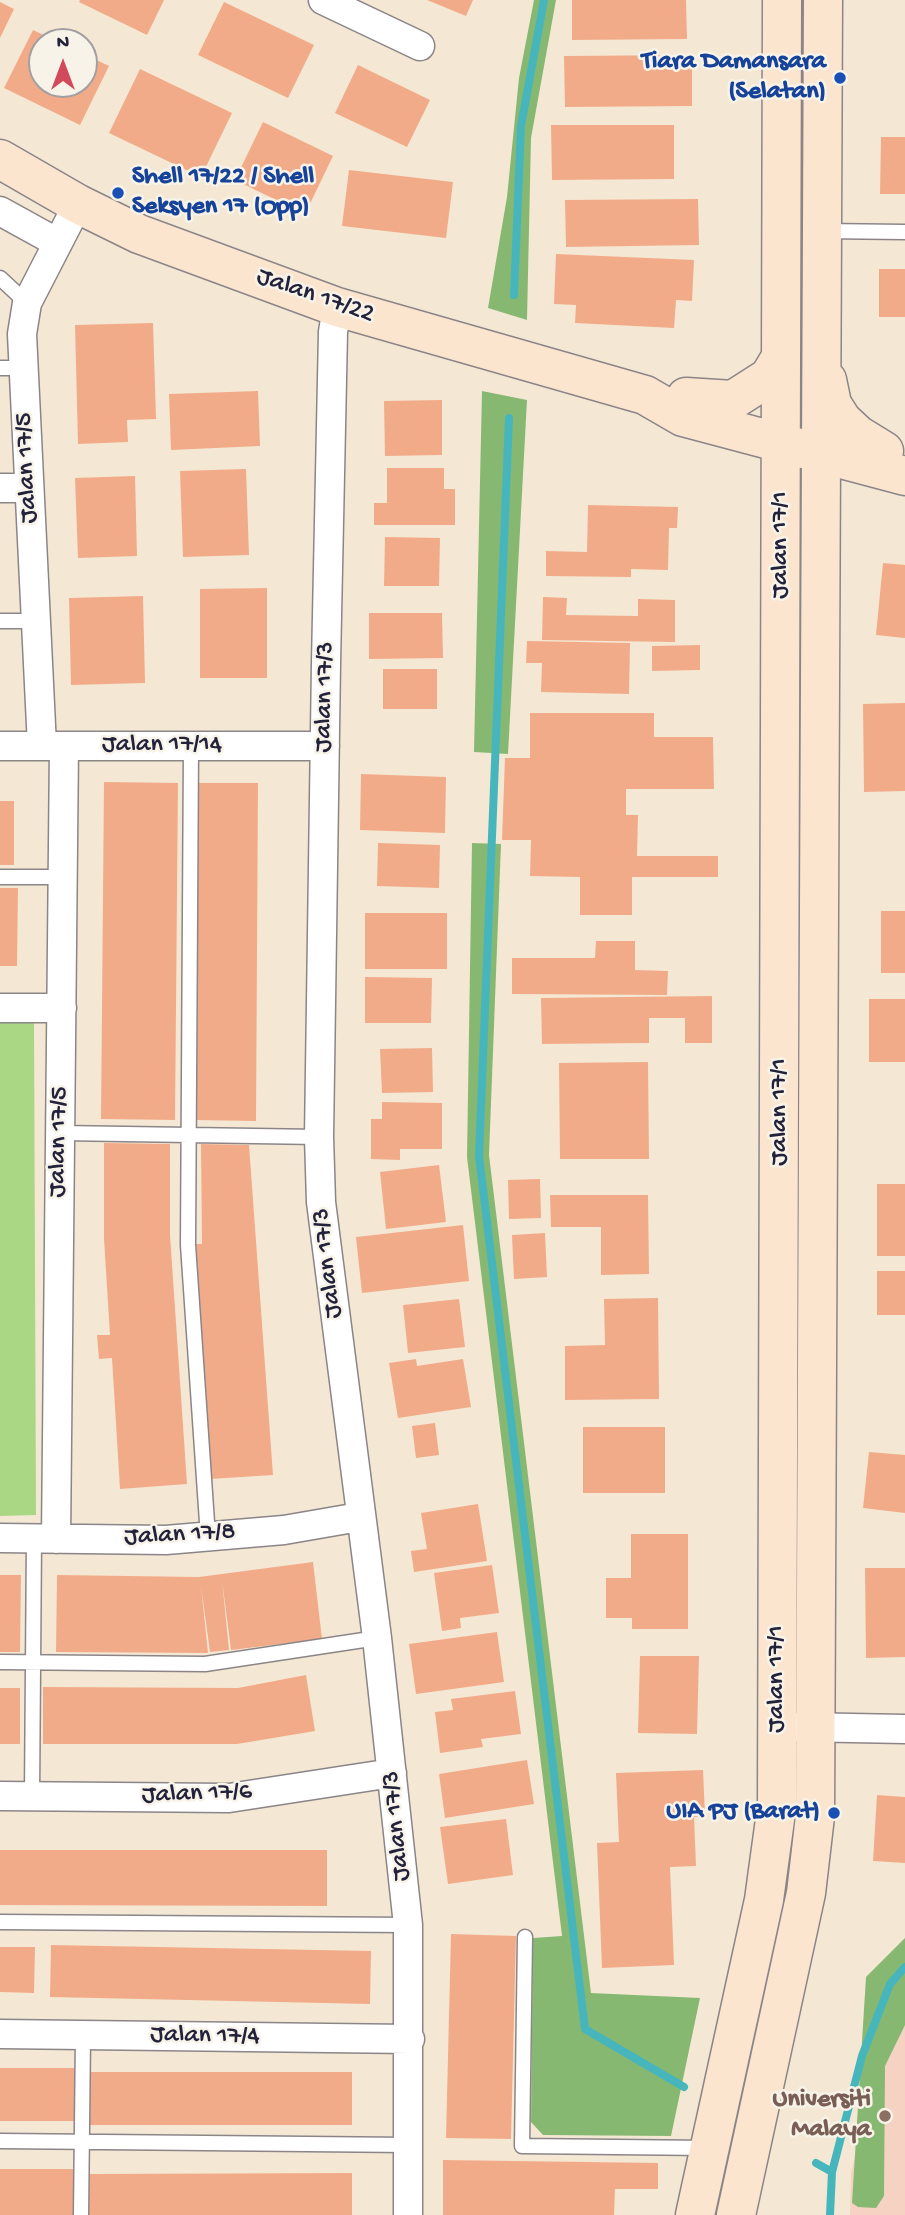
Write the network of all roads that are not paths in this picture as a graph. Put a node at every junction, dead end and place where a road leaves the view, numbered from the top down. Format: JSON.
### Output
{"nodes":[{"id":1,"x":323,"y":0,"type":"edge"},
{"id":2,"x":782,"y":0,"type":"edge"},
{"id":3,"x":823,"y":0,"type":"edge"},
{"id":4,"x":420,"y":46,"type":"dead end"},
{"id":5,"x":0,"y":159,"type":"edge"},
{"id":6,"x":78,"y":204,"type":"junction"},
{"id":7,"x":0,"y":211,"type":"edge"},
{"id":8,"x":839,"y":231,"type":"junction"},
{"id":9,"x":905,"y":232,"type":"edge"},
{"id":10,"x":58,"y":243,"type":"junction"},
{"id":11,"x":780,"y":256,"type":"junction"},
{"id":12,"x":0,"y":278,"type":"edge"},
{"id":13,"x":27,"y":303,"type":"junction"},
{"id":14,"x":337,"y":307,"type":"junction"},
{"id":15,"x":781,"y":357,"type":"junction"},
{"id":16,"x":822,"y":358,"type":"junction"},
{"id":17,"x":11,"y":368,"type":"edge"},
{"id":18,"x":645,"y":395,"type":"junction"},
{"id":19,"x":686,"y":397,"type":"junction"},
{"id":20,"x":731,"y":429,"type":"junction"},
{"id":21,"x":781,"y":433,"type":"junction"},
{"id":22,"x":823,"y":445,"type":"junction"},
{"id":23,"x":894,"y":465,"type":"edge"},
{"id":24,"x":0,"y":488,"type":"edge"},
{"id":25,"x":29,"y":488,"type":"junction"},
{"id":26,"x":782,"y":506,"type":"junction"},
{"id":27,"x":822,"y":511,"type":"junction"},
{"id":28,"x":0,"y":621,"type":"edge"},
{"id":29,"x":35,"y":621,"type":"junction"},
{"id":30,"x":0,"y":746,"type":"edge"},
{"id":31,"x":53,"y":746,"type":"junction"},
{"id":32,"x":191,"y":746,"type":"junction"},
{"id":33,"x":325,"y":746,"type":"junction"},
{"id":34,"x":0,"y":877,"type":"edge"},
{"id":35,"x":63,"y":877,"type":"junction"},
{"id":36,"x":0,"y":1008,"type":"edge"},
{"id":37,"x":62,"y":1008,"type":"junction"},
{"id":38,"x":60,"y":1133,"type":"junction"},
{"id":39,"x":186,"y":1135,"type":"junction"},
{"id":40,"x":319,"y":1137,"type":"junction"},
{"id":41,"x":359,"y":1517,"type":"junction"},
{"id":42,"x":208,"y":1537,"type":"junction"},
{"id":43,"x":0,"y":1538,"type":"edge"},
{"id":44,"x":45,"y":1539,"type":"junction"},
{"id":45,"x":377,"y":1639,"type":"junction"},
{"id":46,"x":0,"y":1662,"type":"edge"},
{"id":47,"x":33,"y":1662,"type":"junction"},
{"id":48,"x":778,"y":1727,"type":"junction"},
{"id":49,"x":818,"y":1728,"type":"junction"},
{"id":50,"x":905,"y":1729,"type":"edge"},
{"id":51,"x":392,"y":1773,"type":"junction"},
{"id":52,"x":0,"y":1796,"type":"edge"},
{"id":53,"x":32,"y":1796,"type":"junction"},
{"id":54,"x":0,"y":1922,"type":"edge"},
{"id":55,"x":408,"y":1925,"type":"junction"},
{"id":56,"x":525,"y":1937,"type":"dead end"},
{"id":57,"x":0,"y":2035,"type":"edge"},
{"id":58,"x":83,"y":2036,"type":"junction"},
{"id":59,"x":410,"y":2039,"type":"junction"},
{"id":60,"x":0,"y":2141,"type":"edge"},
{"id":61,"x":82,"y":2142,"type":"junction"},
{"id":62,"x":409,"y":2146,"type":"junction"},
{"id":63,"x":710,"y":2148,"type":"junction"},
{"id":64,"x":81,"y":2215,"type":"edge"},
{"id":65,"x":408,"y":2215,"type":"edge"},
{"id":66,"x":695,"y":2215,"type":"edge"},
{"id":67,"x":736,"y":2215,"type":"edge"}],
"edges":[{"from":1,"to":4,"type":"street"},
{"from":2,"to":11,"type":"street","name":"Jalan 17/1"},
{"from":3,"to":8,"type":"street","name":"Jalan 17/1"},
{"from":5,"to":6,"type":"street","name":"Jalan 17/22"},
{"from":6,"to":10,"type":"street","name":"Jalan 17/5"},
{"from":6,"to":14,"type":"street","name":"Jalan 17/22"},
{"from":7,"to":10,"type":"street"},
{"from":8,"to":9,"type":"lane"},
{"from":8,"to":11,"type":"street"},
{"from":8,"to":16,"type":"street","name":"Jalan 17/1"},
{"from":10,"to":13,"type":"street","name":"Jalan 17/5"},
{"from":11,"to":15,"type":"street","name":"Jalan 17/1"},
{"from":12,"to":13,"type":"lane"},
{"from":13,"to":17,"type":"street","name":"Jalan 17/5"},
{"from":14,"to":18,"type":"street","name":"Jalan 17/22"},
{"from":14,"to":33,"type":"street","name":"Jalan 17/3"},
{"from":15,"to":19,"type":"street"},
{"from":15,"to":21,"type":"street","name":"Jalan 17/1"},
{"from":16,"to":22,"type":"street","name":"Jalan 17/1"},
{"from":16,"to":23,"type":"street"},
{"from":17,"to":25,"type":"street","name":"Jalan 17/5"},
{"from":18,"to":19,"type":"street","name":"Jalan 17/22"},
{"from":18,"to":20,"type":"street","name":"Jalan 17/22"},
{"from":19,"to":21,"type":"street","name":"Jalan 17/22"},
{"from":20,"to":21,"type":"street","name":"Jalan 17/22"},
{"from":20,"to":26,"type":"street"},
{"from":21,"to":22,"type":"street","name":"Jalan 17/22"},
{"from":21,"to":26,"type":"street","name":"Jalan 17/1"},
{"from":22,"to":23,"type":"street","name":"Jalan 17/22"},
{"from":22,"to":27,"type":"street","name":"Jalan 17/1"},
{"from":23,"to":27,"type":"street"},
{"from":24,"to":25,"type":"street"},
{"from":25,"to":29,"type":"street","name":"Jalan 17/5"},
{"from":26,"to":48,"type":"street","name":"Jalan 17/1"},
{"from":27,"to":49,"type":"street","name":"Jalan 17/1"},
{"from":28,"to":29,"type":"lane"},
{"from":29,"to":31,"type":"street","name":"Jalan 17/5"},
{"from":30,"to":31,"type":"street","name":"Jalan 17/14"},
{"from":31,"to":32,"type":"street","name":"Jalan 17/14"},
{"from":31,"to":35,"type":"street","name":"Jalan 17/5"},
{"from":32,"to":33,"type":"street","name":"Jalan 17/14"},
{"from":32,"to":39,"type":"lane"},
{"from":33,"to":40,"type":"street","name":"Jalan 17/3"},
{"from":34,"to":35,"type":"lane"},
{"from":35,"to":37,"type":"street","name":"Jalan 17/5"},
{"from":36,"to":37,"type":"street"},
{"from":37,"to":38,"type":"street","name":"Jalan 17/5"},
{"from":38,"to":39,"type":"lane"},
{"from":38,"to":44,"type":"street","name":"Jalan 17/5"},
{"from":39,"to":40,"type":"lane"},
{"from":39,"to":42,"type":"lane"},
{"from":40,"to":41,"type":"street","name":"Jalan 17/3"},
{"from":41,"to":42,"type":"street","name":"Jalan 17/8"},
{"from":41,"to":45,"type":"street","name":"Jalan 17/3"},
{"from":42,"to":44,"type":"street","name":"Jalan 17/8"},
{"from":43,"to":44,"type":"street","name":"Jalan 17/8"},
{"from":44,"to":47,"type":"lane"},
{"from":45,"to":47,"type":"lane"},
{"from":45,"to":51,"type":"street","name":"Jalan 17/3"},
{"from":46,"to":47,"type":"lane"},
{"from":47,"to":53,"type":"lane"},
{"from":48,"to":49,"type":"street"},
{"from":48,"to":63,"type":"street","name":"Jalan 17/1"},
{"from":49,"to":50,"type":"street"},
{"from":49,"to":67,"type":"street","name":"Jalan 17/1"},
{"from":51,"to":53,"type":"street","name":"Jalan 17/6"},
{"from":51,"to":55,"type":"street","name":"Jalan 17/3"},
{"from":52,"to":53,"type":"street","name":"Jalan 17/6"},
{"from":54,"to":55,"type":"lane"},
{"from":55,"to":59,"type":"street","name":"Jalan 17/3"},
{"from":56,"to":63,"type":"lane"},
{"from":57,"to":58,"type":"street","name":"Jalan 17/4"},
{"from":58,"to":59,"type":"street","name":"Jalan 17/4"},
{"from":58,"to":61,"type":"lane"},
{"from":59,"to":62,"type":"street","name":"Jalan 17/3"},
{"from":60,"to":61,"type":"lane"},
{"from":61,"to":62,"type":"lane"},
{"from":61,"to":64,"type":"lane"},
{"from":62,"to":65,"type":"street","name":"Jalan 17/3"},
{"from":63,"to":66,"type":"street","name":"Jalan 17/1"}]}
